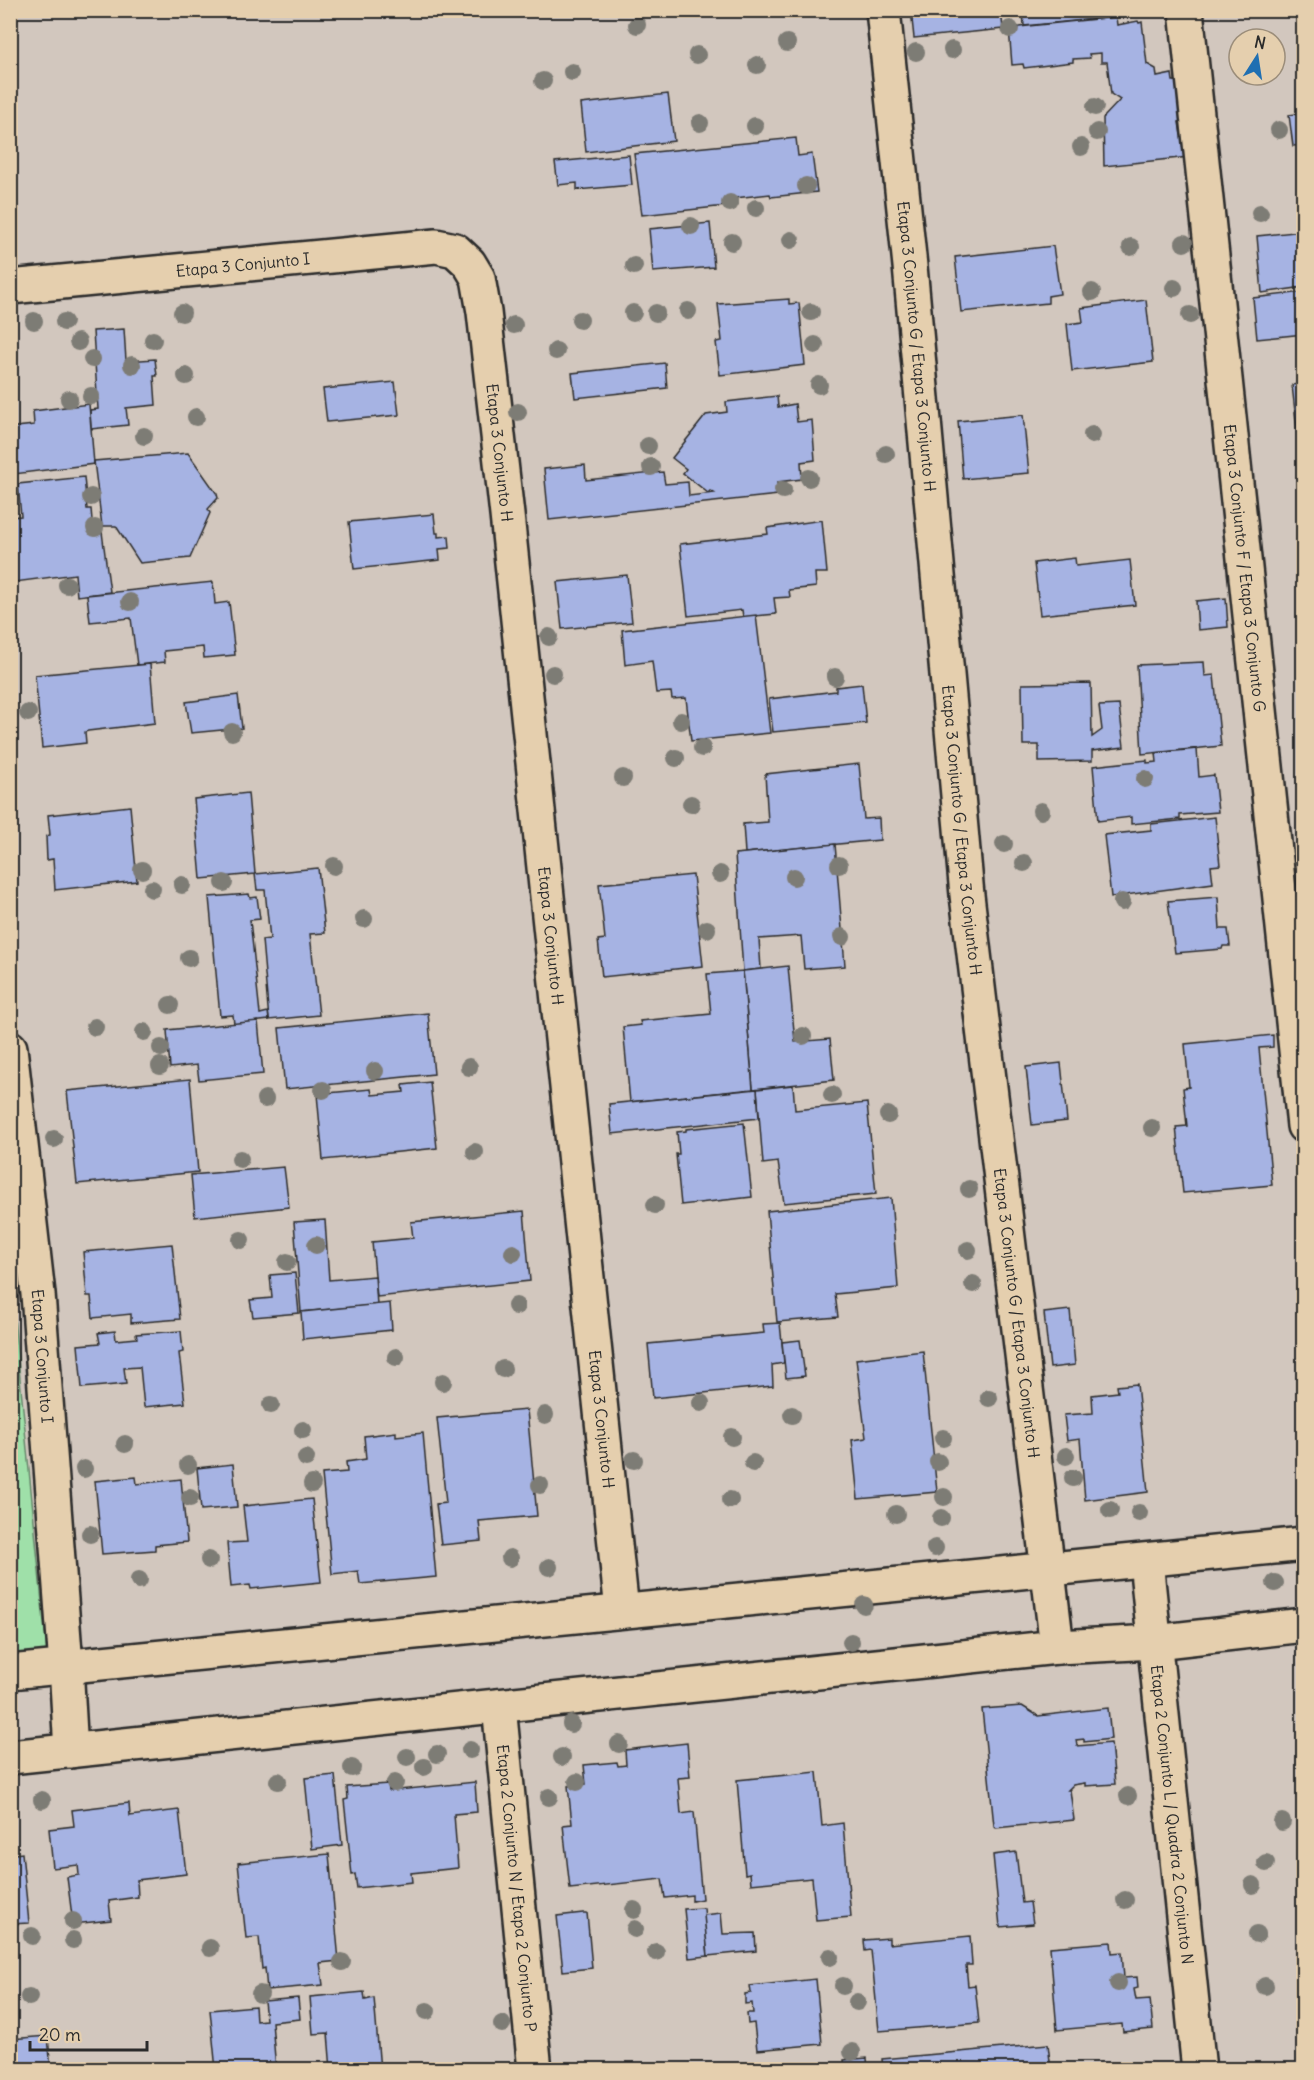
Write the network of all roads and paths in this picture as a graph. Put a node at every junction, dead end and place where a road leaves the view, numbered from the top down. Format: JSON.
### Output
{"nodes":[{"id":1,"x":883,"y":10,"type":"edge"},
{"id":2,"x":1186,"y":10,"type":"edge"},
{"id":3,"x":470,"y":263,"type":"joint"},
{"id":4,"x":10,"y":286,"type":"edge"},
{"id":5,"x":10,"y":1048,"type":"edge"},
{"id":6,"x":1304,"y":1126,"type":"edge"},
{"id":7,"x":1304,"y":1544,"type":"edge"},
{"id":8,"x":1146,"y":1561,"type":"junction"},
{"id":9,"x":1049,"y":1569,"type":"junction"},
{"id":10,"x":622,"y":1611,"type":"junction"},
{"id":11,"x":1304,"y":1625,"type":"edge"},
{"id":12,"x":1155,"y":1642,"type":"junction"},
{"id":13,"x":1057,"y":1647,"type":"junction"},
{"id":14,"x":66,"y":1666,"type":"junction"},
{"id":15,"x":10,"y":1672,"type":"edge"},
{"id":16,"x":499,"y":1706,"type":"junction"},
{"id":17,"x":71,"y":1751,"type":"junction"},
{"id":18,"x":10,"y":1757,"type":"edge"},
{"id":19,"x":536,"y":2070,"type":"edge"},
{"id":20,"x":1199,"y":2070,"type":"edge"}],
"edges":[{"from":1,"to":9,"type":"street","name":"Etapa 3 Conjunto G / Etapa 3 Conjunto H"},
{"from":2,"to":6,"type":"street","name":"Etapa 3 Conjunto F / Etapa 3 Conjunto G"},
{"from":3,"to":4,"type":"street","name":"Etapa 3 Conjunto I"},
{"from":3,"to":10,"type":"street","name":"Etapa 3 Conjunto H"},
{"from":5,"to":14,"type":"street","name":"Etapa 3 Conjunto I"},
{"from":7,"to":8,"type":"street"},
{"from":8,"to":9,"type":"street"},
{"from":8,"to":12,"type":"street","name":"Etapa 2 Conjunto L / Quadra 2 Conjunto N"},
{"from":9,"to":10,"type":"street"},
{"from":9,"to":13,"type":"street","name":"Etapa 3 Conjunto G / Etapa 3 Conjunto H"},
{"from":10,"to":14,"type":"street"},
{"from":11,"to":12,"type":"street"},
{"from":12,"to":13,"type":"street"},
{"from":12,"to":20,"type":"street","name":"Etapa 2 Conjunto L / Quadra 2 Conjunto N"},
{"from":13,"to":16,"type":"street"},
{"from":14,"to":15,"type":"street"},
{"from":14,"to":17,"type":"street","name":"Etapa 3 Conjunto I"},
{"from":16,"to":17,"type":"street"},
{"from":16,"to":19,"type":"street","name":"Etapa 2 Conjunto N / Etapa 2 Conjunto P"},
{"from":17,"to":18,"type":"street"}]}
